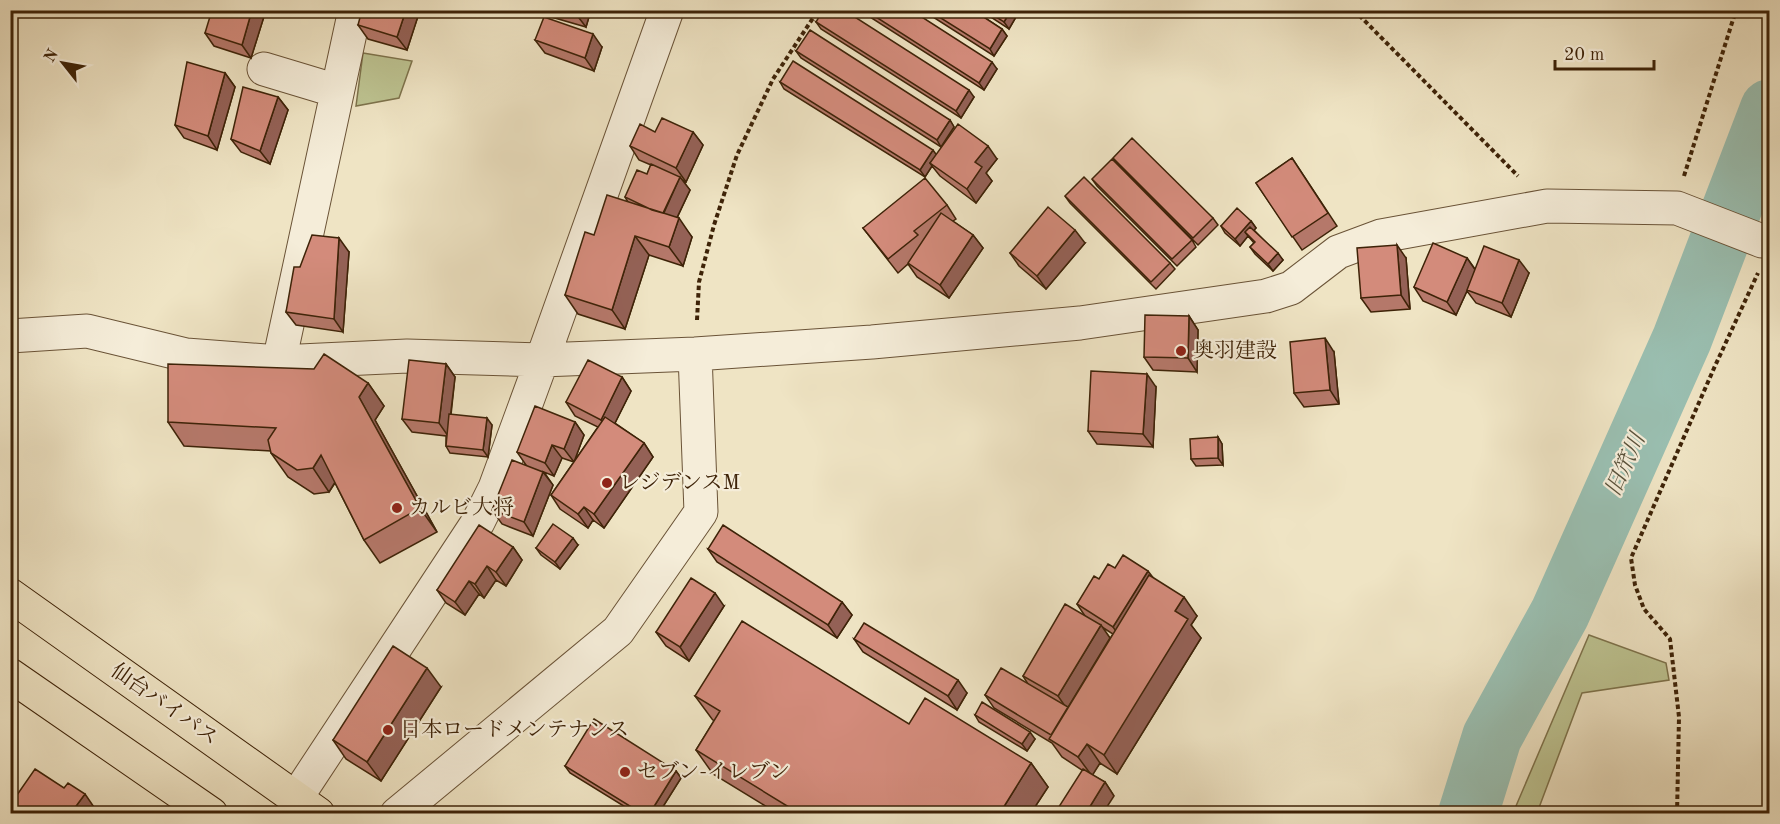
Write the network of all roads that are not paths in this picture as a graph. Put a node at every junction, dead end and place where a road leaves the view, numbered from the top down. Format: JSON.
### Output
{"nodes":[{"id":1,"x":354,"y":10,"type":"edge"},
{"id":2,"x":667,"y":10,"type":"edge"},
{"id":3,"x":264,"y":69,"type":"dead end"},
{"id":4,"x":337,"y":91,"type":"junction"},
{"id":5,"x":1764,"y":251,"type":"edge"},
{"id":6,"x":10,"y":336,"type":"edge"},
{"id":7,"x":695,"y":354,"type":"junction"},
{"id":8,"x":542,"y":360,"type":"junction"},
{"id":9,"x":279,"y":362,"type":"junction"},
{"id":10,"x":10,"y":595,"type":"edge"},
{"id":11,"x":10,"y":675,"type":"edge"},
{"id":12,"x":307,"y":806,"type":"edge"},
{"id":13,"x":211,"y":813,"type":"edge"},
{"id":14,"x":397,"y":813,"type":"edge"}],
"edges":[{"from":1,"to":4,"type":"street"},
{"from":2,"to":8,"type":"street"},
{"from":3,"to":4,"type":"street"},
{"from":4,"to":9,"type":"street"},
{"from":5,"to":7,"type":"street"},
{"from":6,"to":9,"type":"street"},
{"from":7,"to":8,"type":"street"},
{"from":7,"to":14,"type":"street"},
{"from":8,"to":9,"type":"street"},
{"from":8,"to":12,"type":"street"},
{"from":10,"to":12,"type":"highway","name":"仙台バイパス"},
{"from":11,"to":13,"type":"highway"}]}
